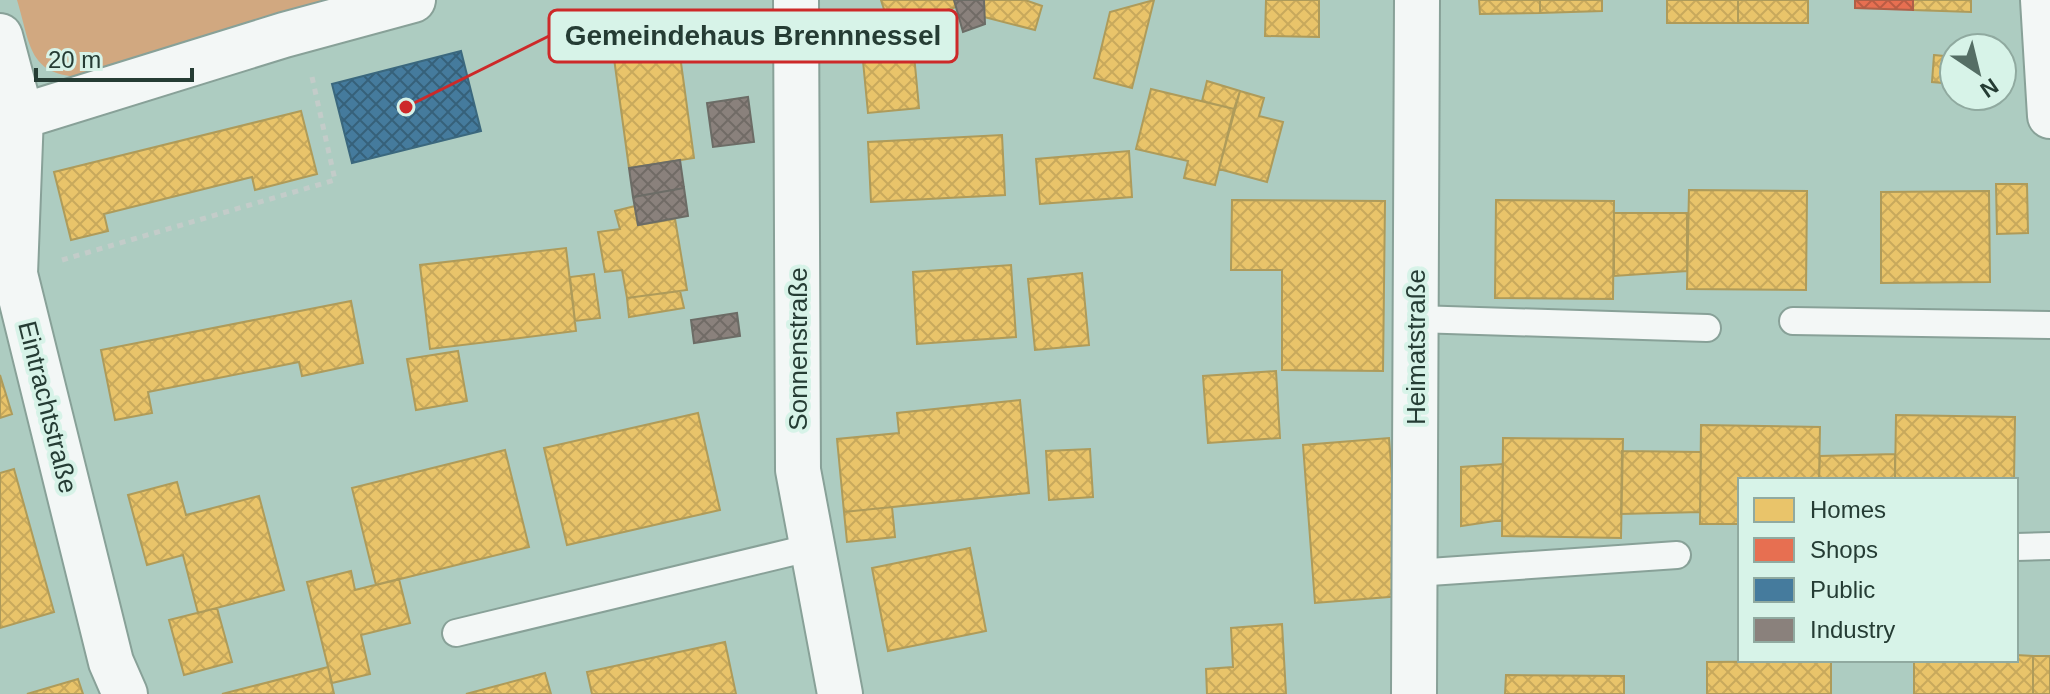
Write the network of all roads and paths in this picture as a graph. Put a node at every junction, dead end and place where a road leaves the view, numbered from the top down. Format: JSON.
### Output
{"nodes":[{"id":1,"x":413,"y":0,"type":"edge"},
{"id":2,"x":796,"y":0,"type":"edge"},
{"id":3,"x":1417,"y":0,"type":"edge"},
{"id":4,"x":2043,"y":0,"type":"edge"},
{"id":5,"x":301,"y":30,"type":"junction"},
{"id":6,"x":0,"y":36,"type":"edge"},
{"id":7,"x":2050,"y":116,"type":"edge"},
{"id":8,"x":11,"y":119,"type":"edge"},
{"id":9,"x":15,"y":274,"type":"junction"},
{"id":10,"x":1416,"y":319,"type":"junction"},
{"id":11,"x":1793,"y":321,"type":"dead end"},
{"id":12,"x":2050,"y":325,"type":"edge"},
{"id":13,"x":1707,"y":328,"type":"dead end"},
{"id":14,"x":2050,"y":546,"type":"edge"},
{"id":15,"x":813,"y":547,"type":"junction"},
{"id":16,"x":2018,"y":547,"type":"edge"},
{"id":17,"x":1677,"y":555,"type":"dead end"},
{"id":18,"x":1415,"y":573,"type":"junction"},
{"id":19,"x":456,"y":633,"type":"dead end"},
{"id":20,"x":125,"y":694,"type":"edge"},
{"id":21,"x":840,"y":694,"type":"edge"},
{"id":22,"x":1414,"y":694,"type":"edge"}],
"edges":[{"from":1,"to":5,"type":"street"},
{"from":2,"to":15,"type":"street","name":"Sonnenstraße"},
{"from":3,"to":10,"type":"street","name":"Heimatstraße"},
{"from":4,"to":7,"type":"street"},
{"from":5,"to":8,"type":"street"},
{"from":5,"to":9,"type":"path"},
{"from":6,"to":8,"type":"street","name":"Eintrachtstraße"},
{"from":8,"to":9,"type":"street","name":"Eintrachtstraße"},
{"from":9,"to":20,"type":"street","name":"Eintrachtstraße"},
{"from":10,"to":13,"type":"lane"},
{"from":10,"to":18,"type":"street","name":"Heimatstraße"},
{"from":11,"to":12,"type":"lane"},
{"from":14,"to":16,"type":"lane"},
{"from":15,"to":19,"type":"lane"},
{"from":15,"to":21,"type":"street","name":"Sonnenstraße"},
{"from":17,"to":18,"type":"lane"},
{"from":18,"to":22,"type":"street","name":"Heimatstraße"}]}
